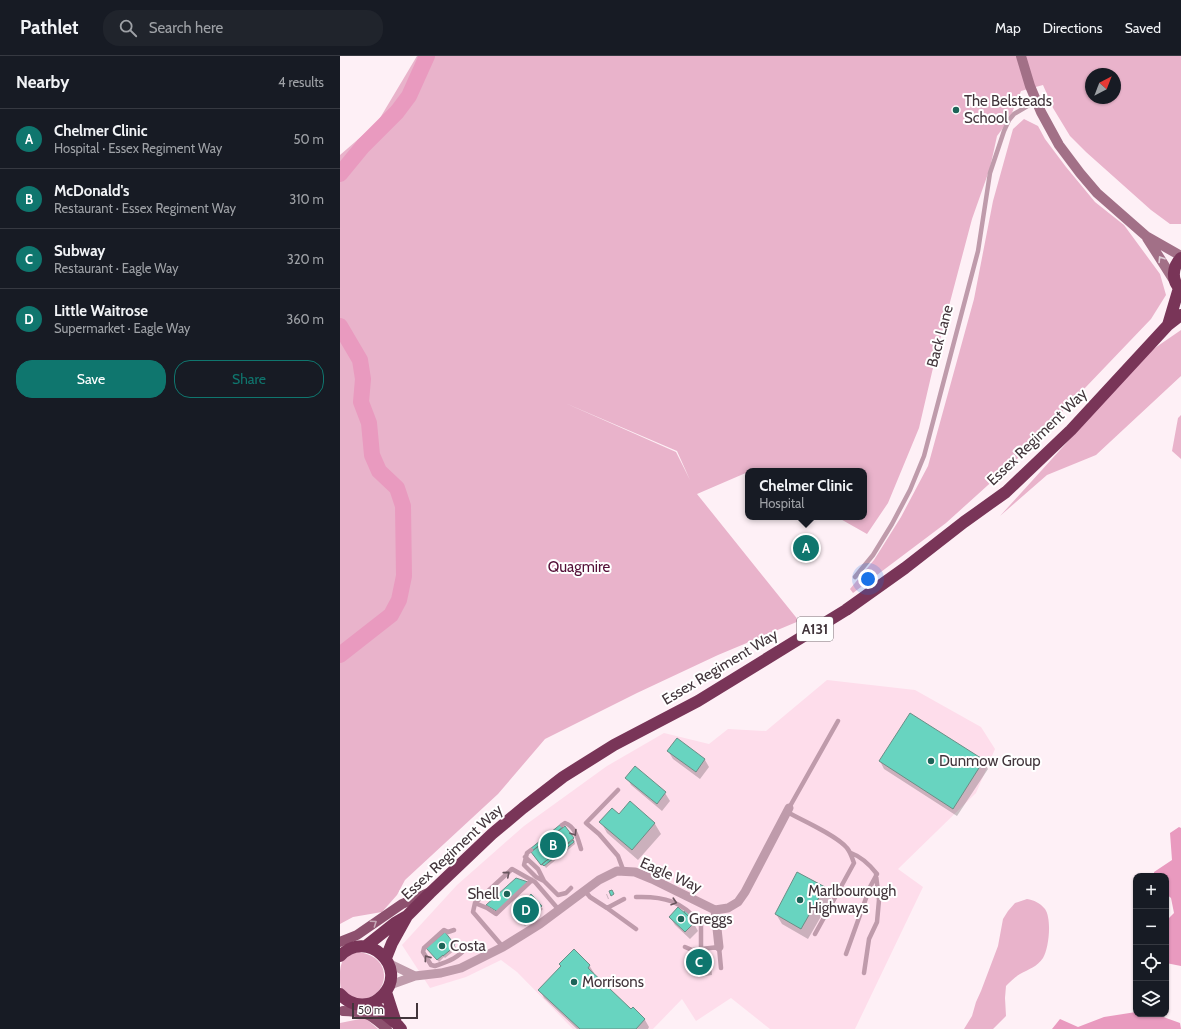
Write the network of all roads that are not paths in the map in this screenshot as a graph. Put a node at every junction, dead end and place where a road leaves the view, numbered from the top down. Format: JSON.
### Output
{"nodes":[{"id":1,"x":1021,"y":56,"type":"edge"},
{"id":2,"x":1036,"y":101,"type":"junction"},
{"id":3,"x":1146,"y":236,"type":"junction"},
{"id":4,"x":1181,"y":257,"type":"edge"},
{"id":5,"x":1178,"y":287,"type":"edge"},
{"id":6,"x":1181,"y":315,"type":"edge"},
{"id":7,"x":1168,"y":325,"type":"junction"},
{"id":8,"x":855,"y":577,"type":"dead end"},
{"id":9,"x":838,"y":721,"type":"dead end"},
{"id":10,"x":618,"y":790,"type":"dead end"},
{"id":11,"x":788,"y":810,"type":"junction"},
{"id":12,"x":562,"y":825,"type":"dead end"},
{"id":13,"x":581,"y":849,"type":"dead end"},
{"id":14,"x":531,"y":850,"type":"dead end"},
{"id":15,"x":851,"y":853,"type":"junction"},
{"id":16,"x":624,"y":872,"type":"junction"},
{"id":17,"x":876,"y":876,"type":"junction"},
{"id":18,"x":532,"y":880,"type":"junction"},
{"id":19,"x":571,"y":888,"type":"dead end"},
{"id":20,"x":586,"y":891,"type":"junction"},
{"id":21,"x":430,"y":892,"type":"junction"},
{"id":22,"x":636,"y":897,"type":"dead end"},
{"id":23,"x":624,"y":899,"type":"dead end"},
{"id":24,"x":475,"y":903,"type":"junction"},
{"id":25,"x":607,"y":908,"type":"junction"},
{"id":26,"x":559,"y":910,"type":"junction"},
{"id":27,"x":716,"y":910,"type":"junction"},
{"id":28,"x":407,"y":916,"type":"junction"},
{"id":29,"x":636,"y":929,"type":"dead end"},
{"id":30,"x":454,"y":930,"type":"dead end"},
{"id":31,"x":815,"y":934,"type":"dead end"},
{"id":32,"x":340,"y":942,"type":"edge"},
{"id":33,"x":468,"y":945,"type":"dead end"},
{"id":34,"x":366,"y":946,"type":"junction"},
{"id":35,"x":504,"y":947,"type":"junction"},
{"id":36,"x":686,"y":947,"type":"dead end"},
{"id":37,"x":719,"y":947,"type":"junction"},
{"id":38,"x":702,"y":949,"type":"junction"},
{"id":39,"x":846,"y":954,"type":"dead end"},
{"id":40,"x":340,"y":956,"type":"edge"},
{"id":41,"x":387,"y":961,"type":"junction"},
{"id":42,"x":721,"y":968,"type":"dead end"},
{"id":43,"x":864,"y":973,"type":"dead end"},
{"id":44,"x":415,"y":976,"type":"junction"},
{"id":45,"x":388,"y":988,"type":"junction"},
{"id":46,"x":340,"y":994,"type":"edge"},
{"id":47,"x":371,"y":1003,"type":"junction"},
{"id":48,"x":356,"y":1004,"type":"junction"},
{"id":49,"x":341,"y":1012,"type":"edge"},
{"id":50,"x":395,"y":1027,"type":"edge"}],
"edges":[{"from":1,"to":2,"type":"street"},
{"from":2,"to":3,"type":"street"},
{"from":2,"to":8,"type":"lane","name":"Back Lane"},
{"from":3,"to":4,"type":"street"},
{"from":5,"to":3,"type":"street","one_way":true},
{"from":4,"to":5,"type":"highway","name":"Essex Regiment Way"},
{"from":5,"to":7,"type":"highway","name":"Essex Regiment Way","number":"A131"},
{"from":6,"to":7,"type":"highway","name":"Essex Regiment Way","number":"A131"},
{"from":7,"to":21,"type":"highway","name":"Essex Regiment Way","number":"A131"},
{"from":9,"to":11,"type":"lane"},
{"from":10,"to":16,"type":"lane"},
{"from":11,"to":15,"type":"lane"},
{"from":11,"to":27,"type":"street"},
{"from":12,"to":13,"type":"lane","one_way":true},
{"from":14,"to":19,"type":"lane"},
{"from":15,"to":17,"type":"lane"},
{"from":15,"to":31,"type":"lane"},
{"from":16,"to":20,"type":"street","name":"Eagle Way"},
{"from":16,"to":27,"type":"street","name":"Eagle Way"},
{"from":17,"to":39,"type":"lane"},
{"from":17,"to":43,"type":"lane"},
{"from":24,"to":18,"type":"lane","one_way":true},
{"from":18,"to":24,"type":"lane"},
{"from":18,"to":26,"type":"lane"},
{"from":20,"to":25,"type":"lane"},
{"from":20,"to":26,"type":"street","name":"Eagle Way"},
{"from":21,"to":28,"type":"highway","name":"Essex Regiment Way","number":"A131"},
{"from":32,"to":21,"type":"main road","one_way":true},
{"from":22,"to":38,"type":"lane","one_way":true},
{"from":23,"to":25,"type":"lane"},
{"from":24,"to":35,"type":"lane"},
{"from":25,"to":29,"type":"lane"},
{"from":26,"to":35,"type":"street","name":"Eagle Way"},
{"from":27,"to":37,"type":"street"},
{"from":28,"to":34,"type":"highway","name":"Essex Regiment Way","number":"A131"},
{"from":28,"to":41,"type":"highway","name":"Essex Regiment Way","number":"A131"},
{"from":33,"to":30,"type":"lane","one_way":true},
{"from":34,"to":40,"type":"highway"},
{"from":34,"to":41,"type":"highway"},
{"from":35,"to":44,"type":"street","name":"Eagle Way"},
{"from":36,"to":38,"type":"lane"},
{"from":37,"to":38,"type":"lane"},
{"from":37,"to":42,"type":"lane"},
{"from":41,"to":44,"type":"street"},
{"from":41,"to":45,"type":"highway"},
{"from":44,"to":45,"type":"street","name":"Eagle Way"},
{"from":45,"to":47,"type":"highway"},
{"from":45,"to":50,"type":"highway"},
{"from":46,"to":48,"type":"highway"},
{"from":47,"to":48,"type":"highway"},
{"from":47,"to":50,"type":"highway"},
{"from":48,"to":49,"type":"main road"},
{"from":49,"to":50,"type":"main road"}]}
